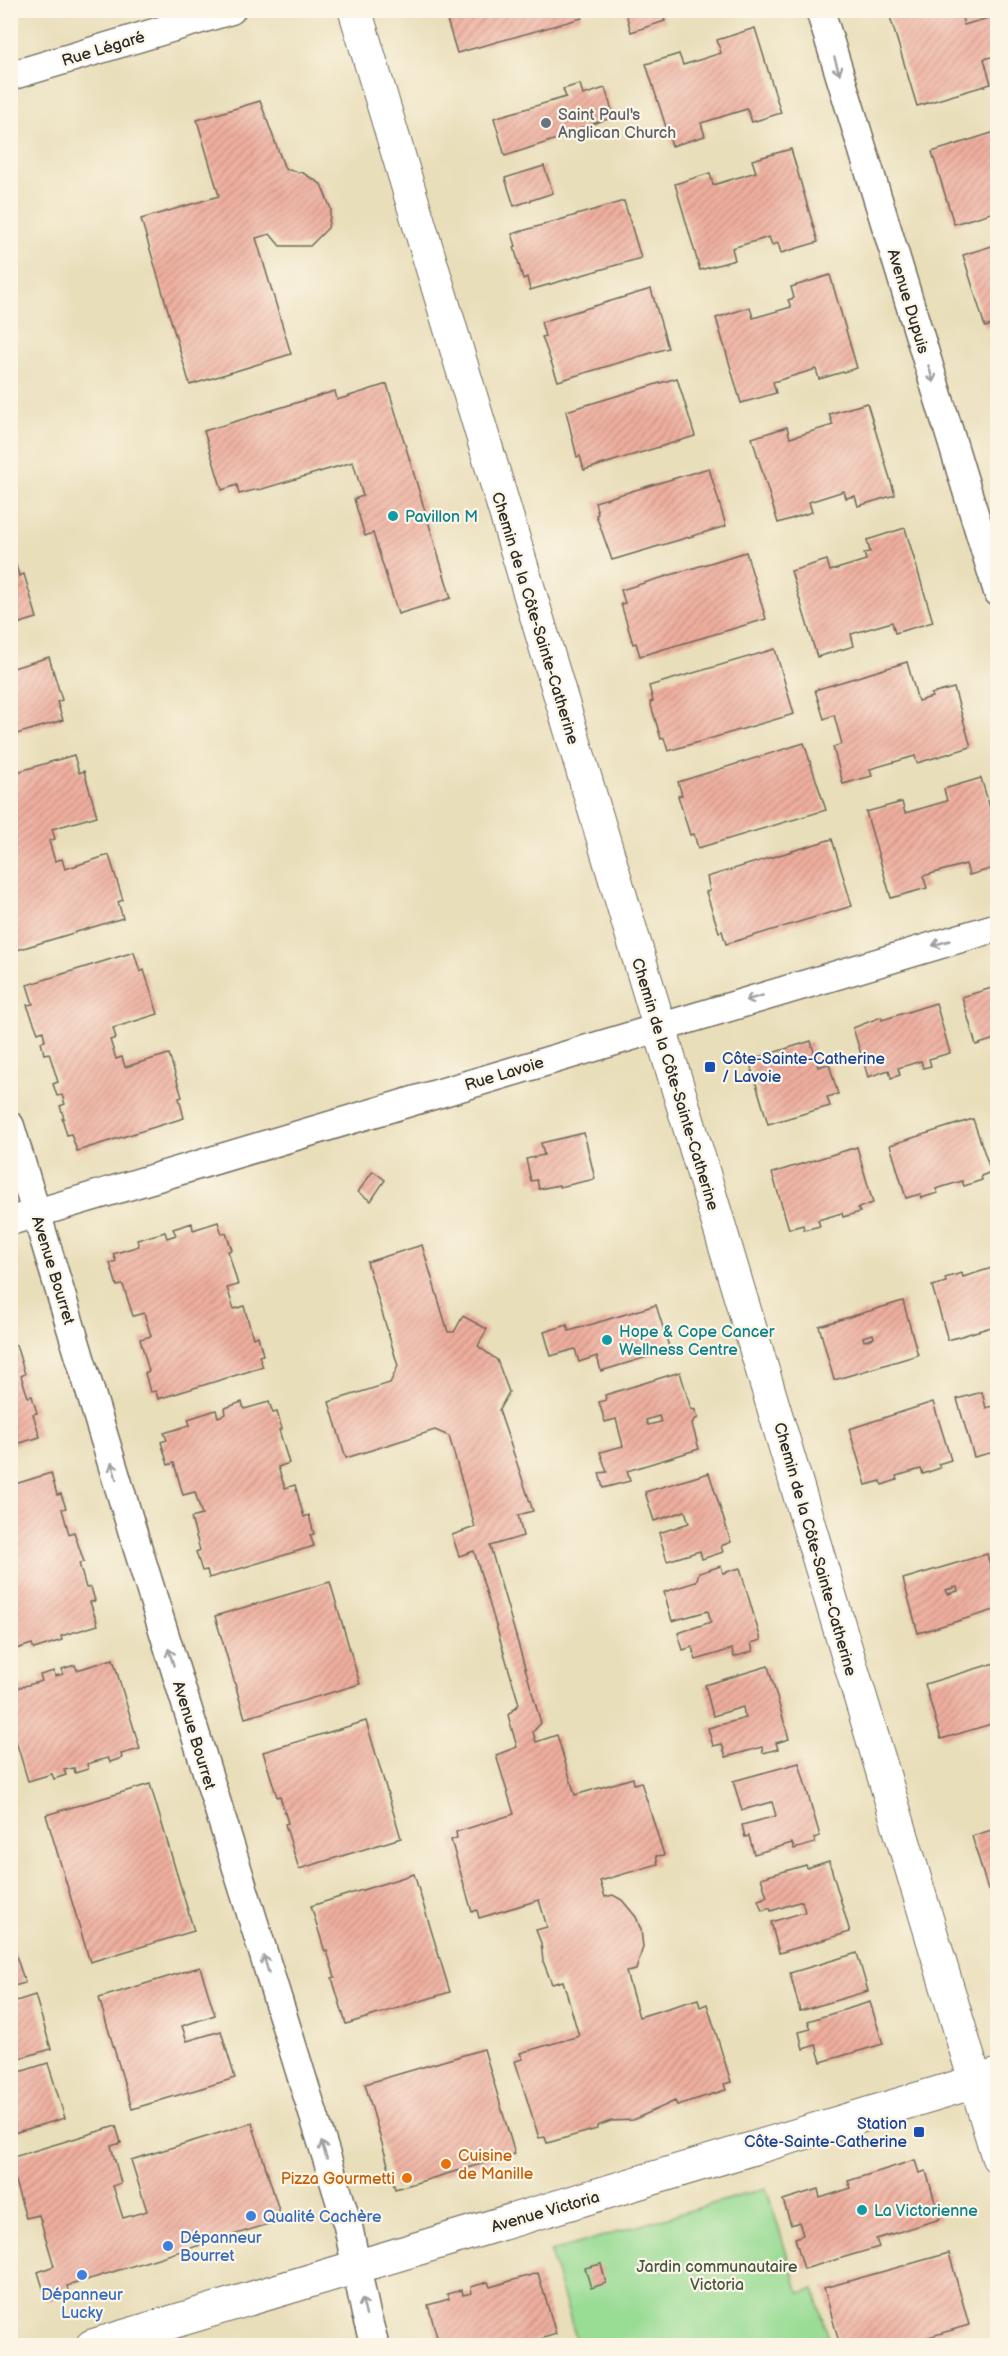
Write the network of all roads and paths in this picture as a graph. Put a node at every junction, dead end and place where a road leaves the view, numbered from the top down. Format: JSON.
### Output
{"nodes":[{"id":1,"x":231,"y":10,"type":"edge"},
{"id":2,"x":355,"y":10,"type":"edge"},
{"id":3,"x":820,"y":10,"type":"edge"},
{"id":4,"x":10,"y":76,"type":"edge"},
{"id":5,"x":998,"y":592,"type":"edge"},
{"id":6,"x":998,"y":927,"type":"edge"},
{"id":7,"x":658,"y":1027,"type":"junction"},
{"id":8,"x":10,"y":1126,"type":"edge"},
{"id":9,"x":24,"y":1217,"type":"edge"},
{"id":10,"x":986,"y":2078,"type":"edge"},
{"id":11,"x":998,"y":2157,"type":"edge"},
{"id":12,"x":357,"y":2267,"type":"junction"},
{"id":13,"x":92,"y":2346,"type":"edge"},
{"id":14,"x":375,"y":2346,"type":"edge"}],
"edges":[{"from":1,"to":4,"type":"street","name":"Rue Légaré"},
{"from":2,"to":7,"type":"main road","name":"Chemin de la Côte-Sainte-Catherine"},
{"from":3,"to":5,"type":"street","name":"Avenue Dupuis","one_way":true},
{"from":6,"to":7,"type":"street","name":"Rue Lavoie","one_way":true},
{"from":7,"to":9,"type":"street","name":"Rue Lavoie"},
{"from":7,"to":10,"type":"main road","name":"Chemin de la Côte-Sainte-Catherine"},
{"from":8,"to":9,"type":"street","name":"Avenue Bourret"},
{"from":12,"to":9,"type":"street","name":"Avenue Bourret","one_way":true},
{"from":10,"to":11,"type":"main road","name":"Chemin de la Côte-Sainte-Catherine"},
{"from":10,"to":12,"type":"main road","name":"Avenue Victoria"},
{"from":12,"to":13,"type":"main road","name":"Avenue Victoria"},
{"from":14,"to":12,"type":"street","name":"Avenue Bourret","one_way":true}]}
